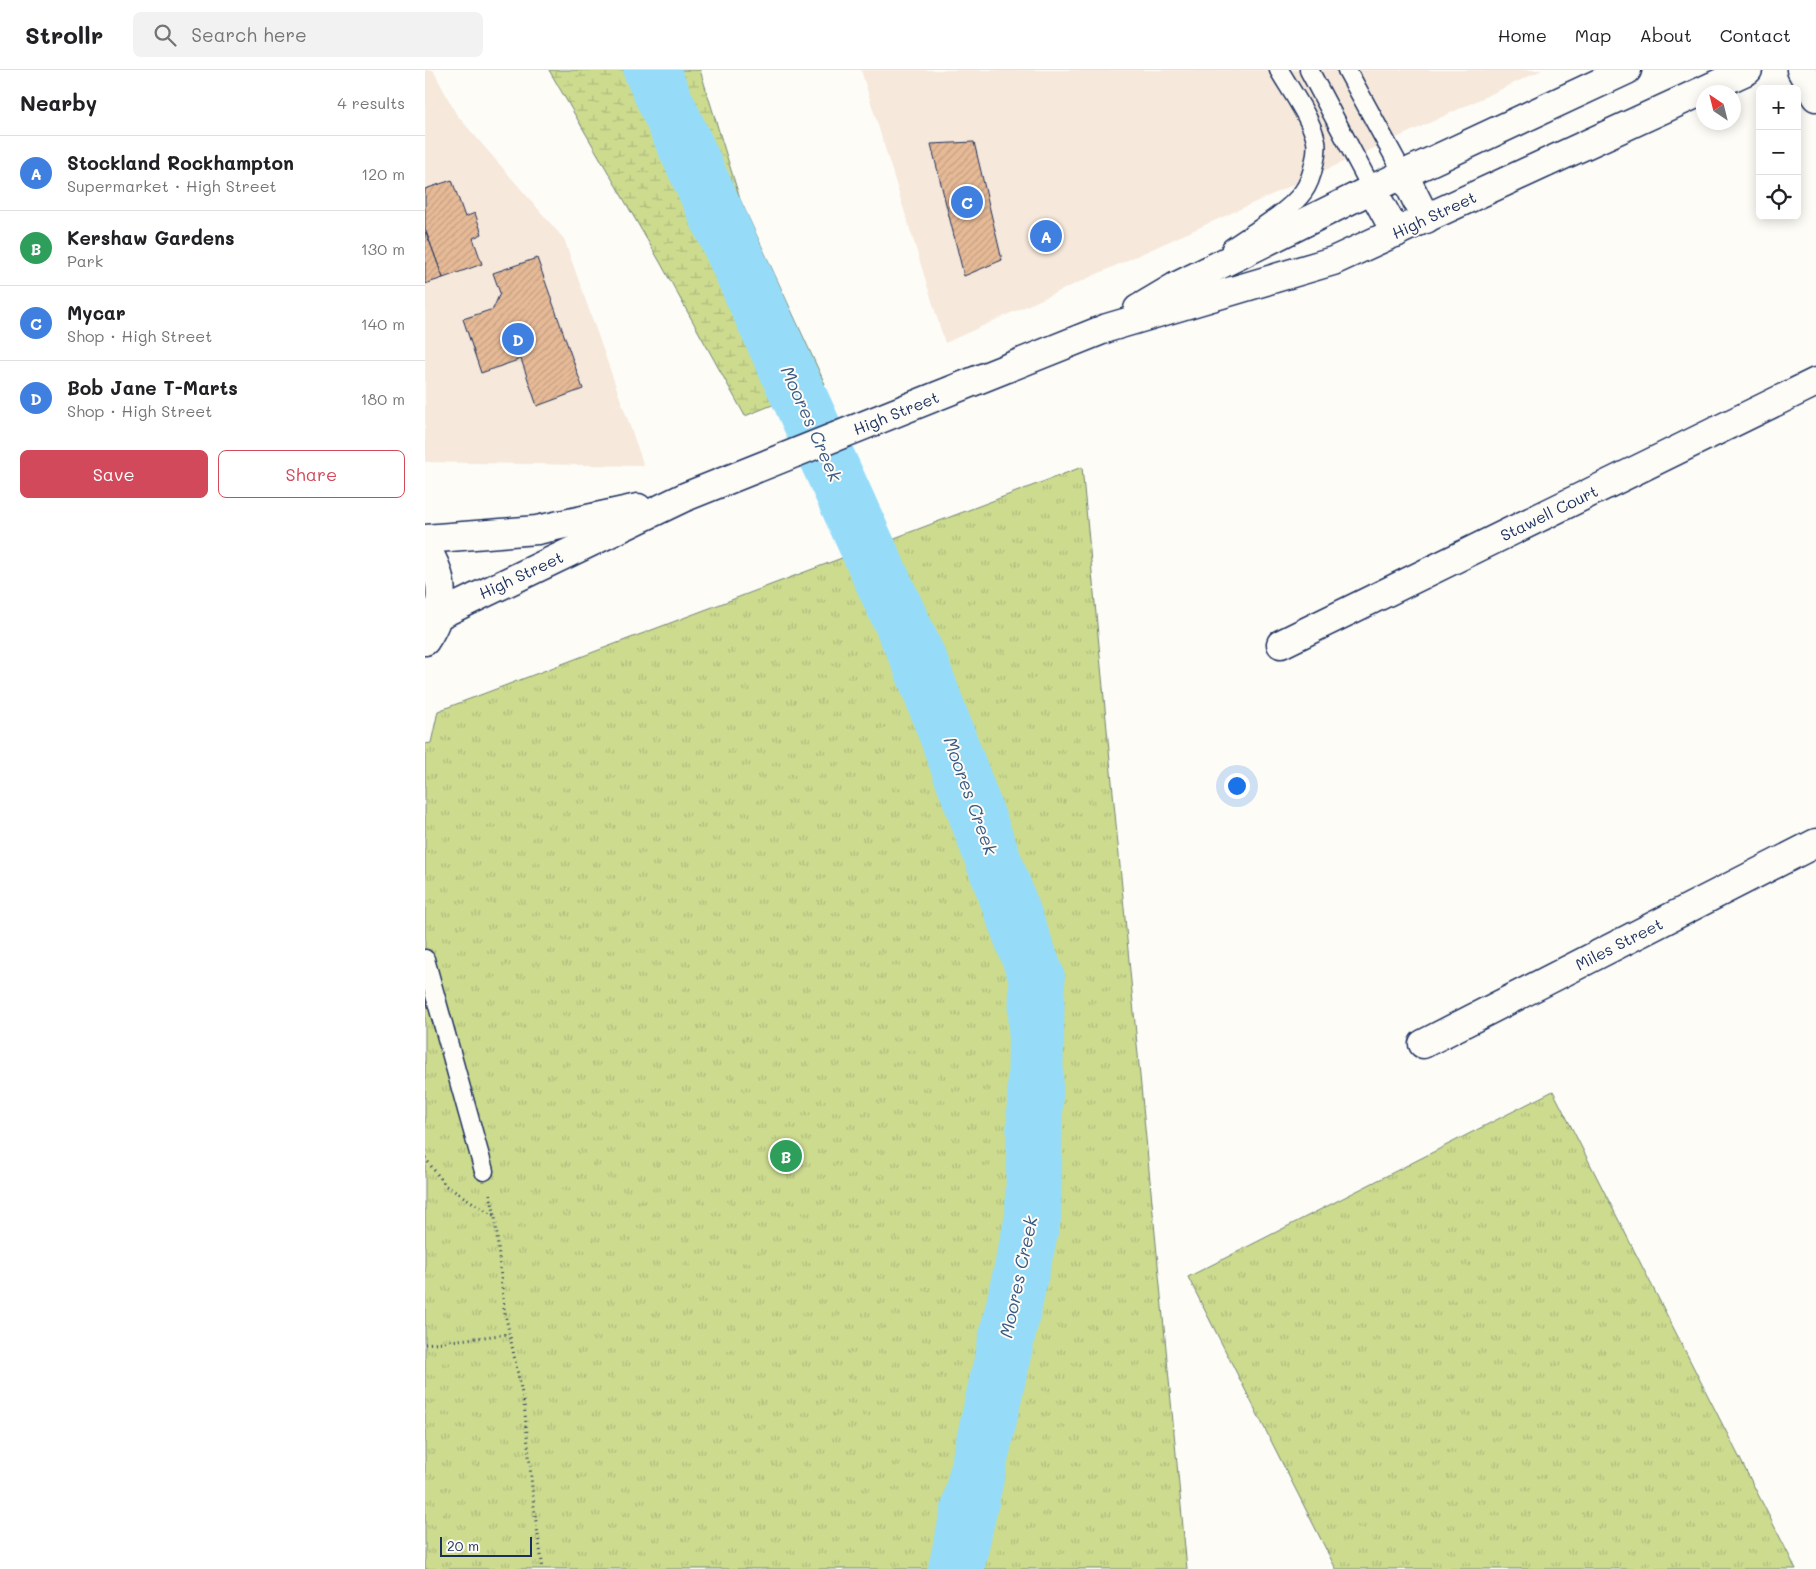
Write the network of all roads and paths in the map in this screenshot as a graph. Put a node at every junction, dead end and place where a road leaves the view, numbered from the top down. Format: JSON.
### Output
{"nodes":[{"id":1,"x":1279,"y":70,"type":"edge"},
{"id":2,"x":1309,"y":70,"type":"edge"},
{"id":3,"x":1347,"y":70,"type":"edge"},
{"id":4,"x":1627,"y":70,"type":"edge"},
{"id":5,"x":1748,"y":70,"type":"edge"},
{"id":6,"x":1801,"y":70,"type":"edge"},
{"id":7,"x":1816,"y":97,"type":"edge"},
{"id":8,"x":1403,"y":175,"type":"junction"},
{"id":9,"x":1372,"y":189,"type":"junction"},
{"id":10,"x":1426,"y":219,"type":"junction"},
{"id":11,"x":1396,"y":233,"type":"junction"},
{"id":12,"x":1175,"y":287,"type":"junction"},
{"id":13,"x":1107,"y":328,"type":"junction"},
{"id":14,"x":1816,"y":382,"type":"edge"},
{"id":15,"x":685,"y":498,"type":"junction"},
{"id":16,"x":425,"y":539,"type":"edge"},
{"id":17,"x":425,"y":547,"type":"edge"},
{"id":18,"x":439,"y":615,"type":"junction"},
{"id":19,"x":425,"y":641,"type":"edge"},
{"id":20,"x":1281,"y":644,"type":"dead end"},
{"id":21,"x":1816,"y":843,"type":"edge"},
{"id":22,"x":425,"y":959,"type":"edge"},
{"id":23,"x":1423,"y":1044,"type":"dead end"},
{"id":24,"x":425,"y":1158,"type":"edge"},
{"id":25,"x":484,"y":1171,"type":"joint"},
{"id":26,"x":495,"y":1216,"type":"junction"},
{"id":27,"x":509,"y":1334,"type":"junction"},
{"id":28,"x":425,"y":1344,"type":"edge"},
{"id":29,"x":543,"y":1569,"type":"edge"}],
"edges":[{"from":1,"to":12,"type":"lane"},
{"from":2,"to":9,"type":"lane"},
{"from":3,"to":8,"type":"lane"},
{"from":4,"to":8,"type":"main road","name":"High Street"},
{"from":5,"to":10,"type":"main road","name":"High Street"},
{"from":6,"to":7,"type":"main road"},
{"from":8,"to":9,"type":"main road","name":"High Street"},
{"from":8,"to":10,"type":"main road"},
{"from":9,"to":11,"type":"main road"},
{"from":9,"to":12,"type":"main road","name":"High Street"},
{"from":10,"to":11,"type":"main road","name":"High Street"},
{"from":11,"to":13,"type":"main road","name":"High Street"},
{"from":12,"to":13,"type":"main road","name":"High Street"},
{"from":13,"to":15,"type":"main road","name":"High Street"},
{"from":14,"to":20,"type":"main road","name":"Stawell Court"},
{"from":15,"to":16,"type":"main road","name":"High Street"},
{"from":15,"to":18,"type":"main road","name":"High Street"},
{"from":17,"to":18,"type":"main road"},
{"from":18,"to":19,"type":"main road"},
{"from":21,"to":23,"type":"main road","name":"Miles Street"},
{"from":22,"to":25,"type":"lane"},
{"from":24,"to":26,"type":"path"},
{"from":25,"to":26,"type":"path"},
{"from":26,"to":27,"type":"path"},
{"from":27,"to":28,"type":"path"},
{"from":27,"to":29,"type":"path"}]}
